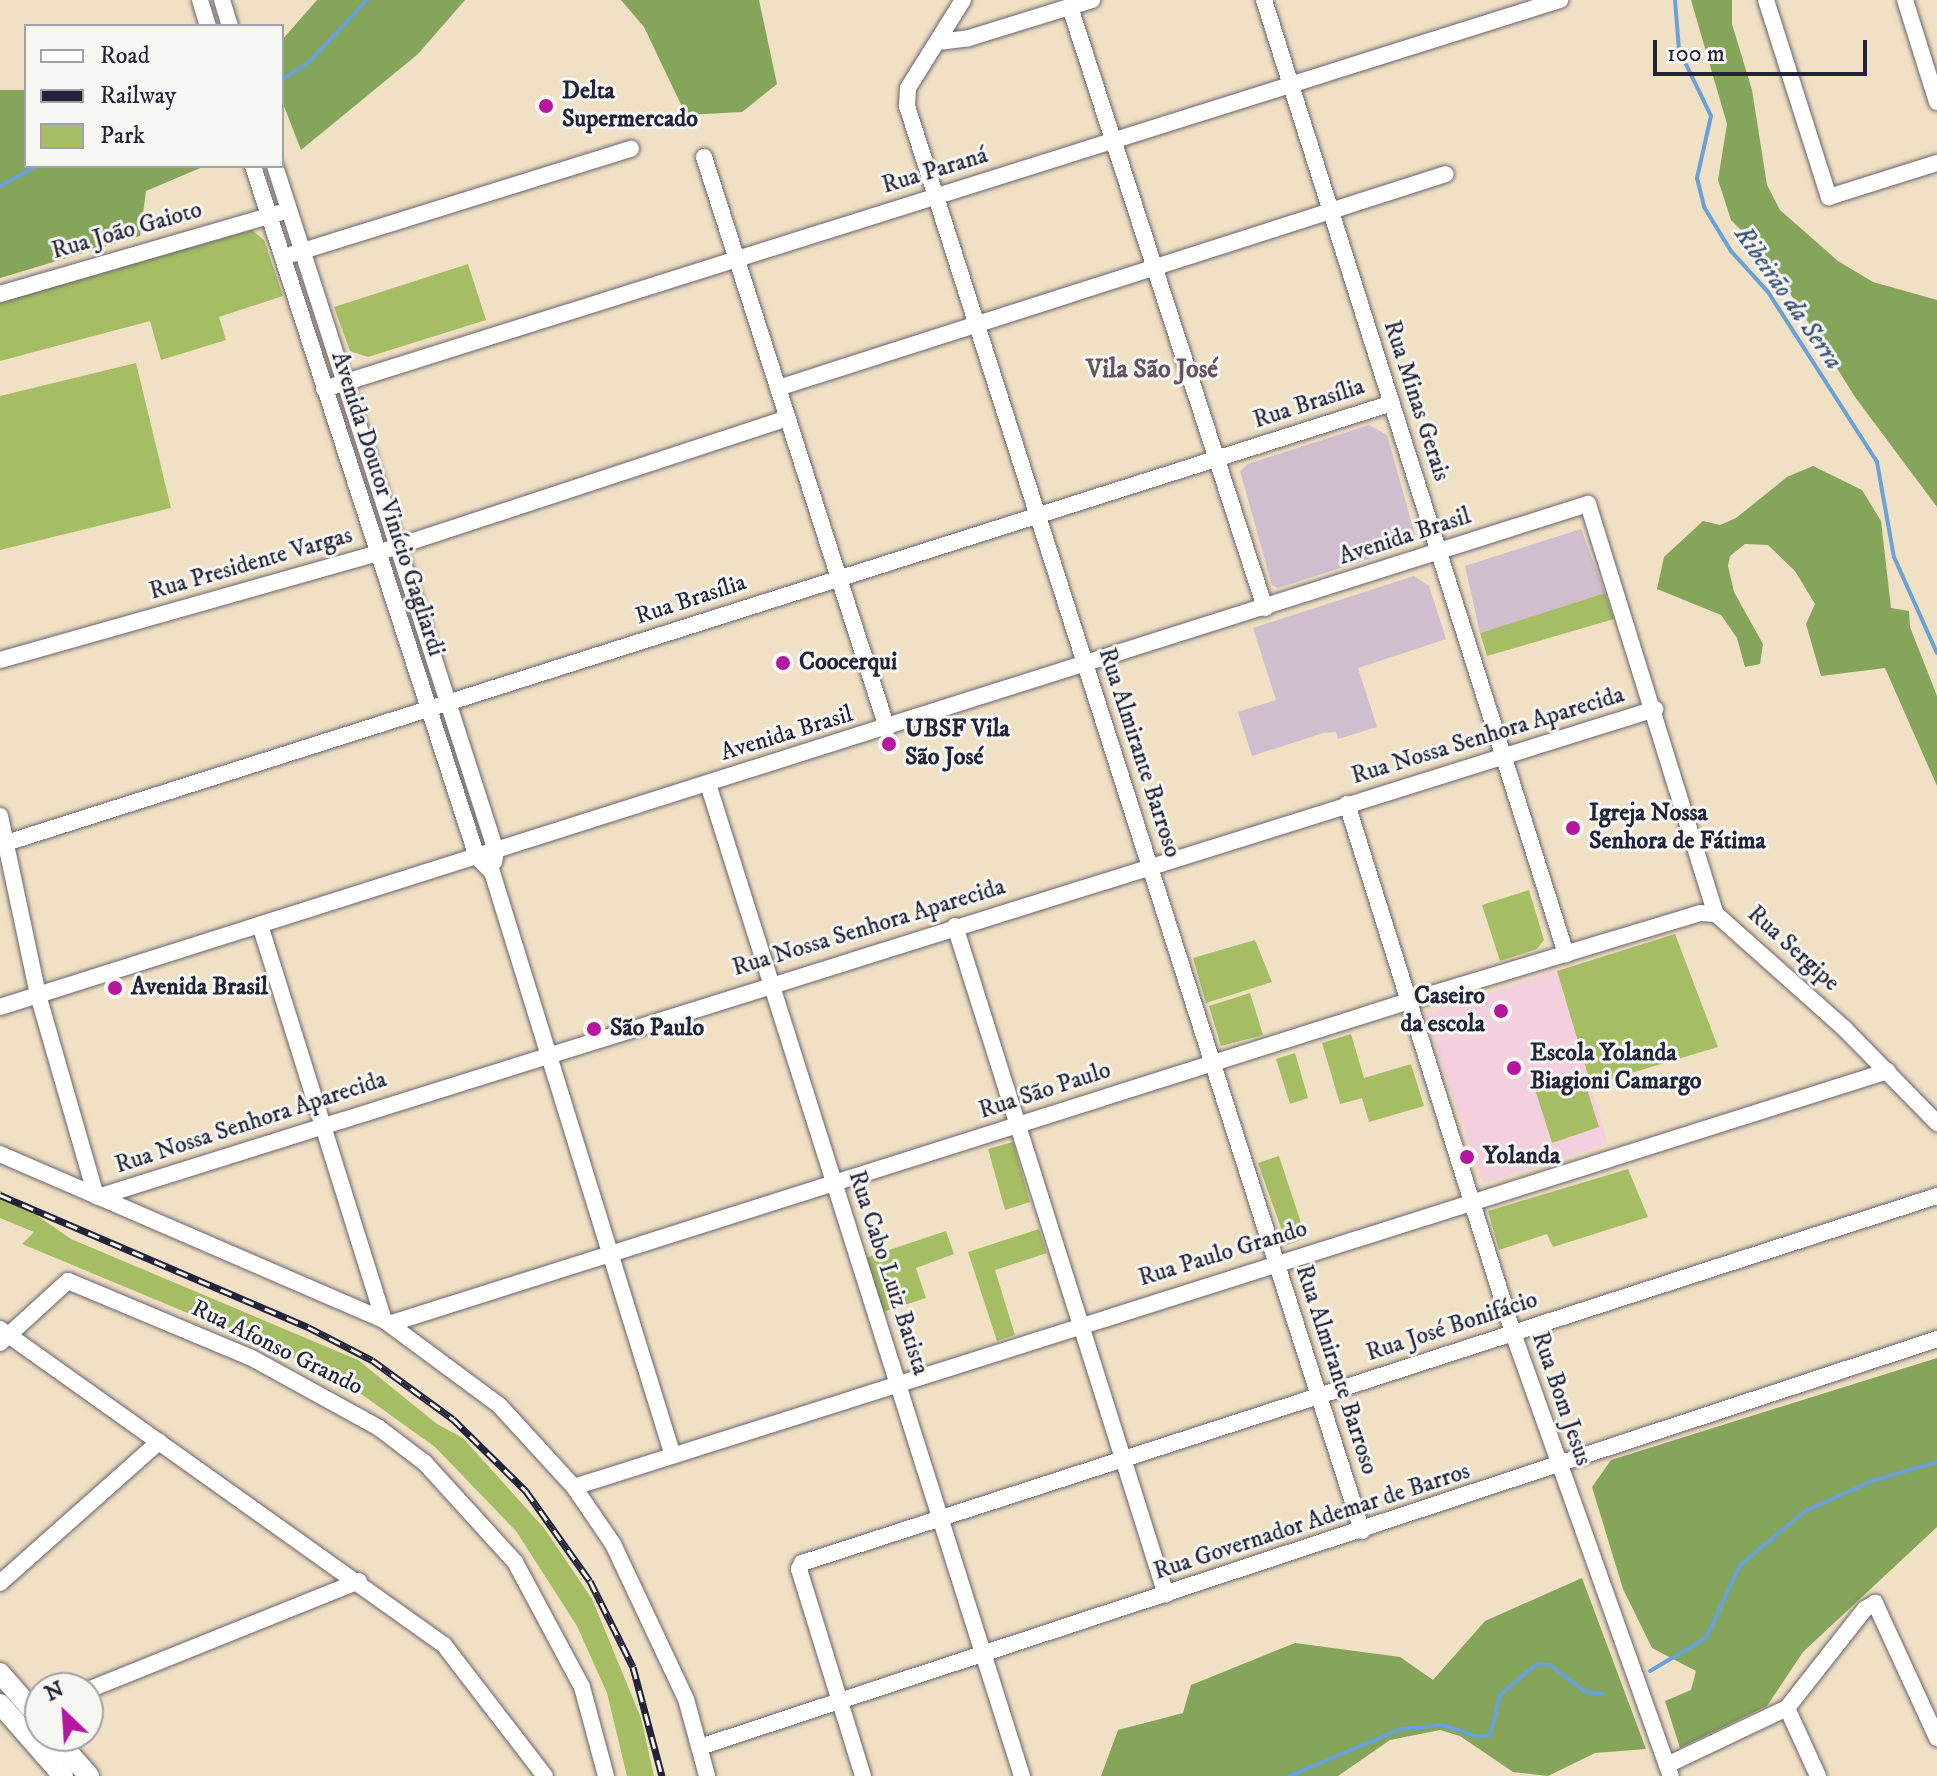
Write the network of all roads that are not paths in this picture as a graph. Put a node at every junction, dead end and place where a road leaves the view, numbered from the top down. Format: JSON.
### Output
{"nodes":[{"id":1,"x":200,"y":0,"type":"edge"},
{"id":2,"x":222,"y":0,"type":"edge"},
{"id":3,"x":963,"y":0,"type":"edge"},
{"id":4,"x":1092,"y":0,"type":"edge"},
{"id":5,"x":1264,"y":0,"type":"edge"},
{"id":6,"x":1560,"y":0,"type":"edge"},
{"id":7,"x":1766,"y":0,"type":"edge"},
{"id":8,"x":1905,"y":0,"type":"edge"},
{"id":9,"x":1070,"y":7,"type":"junction"},
{"id":10,"x":207,"y":24,"type":"edge"},
{"id":11,"x":229,"y":24,"type":"edge"},
{"id":12,"x":938,"y":42,"type":"junction"},
{"id":13,"x":1291,"y":85,"type":"junction"},
{"id":14,"x":1937,"y":102,"type":"edge"},
{"id":15,"x":1115,"y":140,"type":"junction"},
{"id":16,"x":631,"y":149,"type":"dead end"},
{"id":17,"x":704,"y":157,"type":"dead end"},
{"id":18,"x":1937,"y":163,"type":"edge"},
{"id":19,"x":254,"y":168,"type":"edge"},
{"id":20,"x":276,"y":168,"type":"edge"},
{"id":21,"x":1446,"y":174,"type":"dead end"},
{"id":22,"x":936,"y":196,"type":"junction"},
{"id":23,"x":1331,"y":211,"type":"junction"},
{"id":24,"x":268,"y":215,"type":"junction"},
{"id":25,"x":293,"y":220,"type":"junction"},
{"id":26,"x":278,"y":247,"type":"junction"},
{"id":27,"x":303,"y":251,"type":"junction"},
{"id":28,"x":737,"y":259,"type":"junction"},
{"id":29,"x":1154,"y":267,"type":"junction"},
{"id":30,"x":0,"y":294,"type":"edge"},
{"id":31,"x":977,"y":325,"type":"junction"},
{"id":32,"x":345,"y":382,"type":"junction"},
{"id":33,"x":778,"y":388,"type":"junction"},
{"id":34,"x":324,"y":389,"type":"junction"},
{"id":35,"x":1392,"y":403,"type":"junction"},
{"id":36,"x":787,"y":418,"type":"junction"},
{"id":37,"x":1217,"y":458,"type":"junction"},
{"id":38,"x":1588,"y":504,"type":"joint"},
{"id":39,"x":1038,"y":516,"type":"junction"},
{"id":40,"x":398,"y":546,"type":"junction"},
{"id":41,"x":1439,"y":551,"type":"junction"},
{"id":42,"x":377,"y":553,"type":"junction"},
{"id":43,"x":839,"y":578,"type":"junction"},
{"id":44,"x":1265,"y":608,"type":"junction"},
{"id":45,"x":0,"y":660,"type":"edge"},
{"id":46,"x":1085,"y":665,"type":"junction"},
{"id":47,"x":448,"y":703,"type":"junction"},
{"id":48,"x":428,"y":709,"type":"junction"},
{"id":49,"x":1655,"y":709,"type":"junction"},
{"id":50,"x":887,"y":728,"type":"junction"},
{"id":51,"x":1504,"y":756,"type":"junction"},
{"id":52,"x":708,"y":784,"type":"junction"},
{"id":53,"x":1347,"y":804,"type":"junction"},
{"id":54,"x":0,"y":816,"type":"edge"},
{"id":55,"x":6,"y":843,"type":"junction"},
{"id":56,"x":496,"y":851,"type":"junction"},
{"id":57,"x":477,"y":857,"type":"junction"},
{"id":58,"x":1149,"y":865,"type":"junction"},
{"id":59,"x":492,"y":872,"type":"junction"},
{"id":60,"x":1716,"y":914,"type":"junction"},
{"id":61,"x":260,"y":925,"type":"junction"},
{"id":62,"x":955,"y":926,"type":"junction"},
{"id":63,"x":1566,"y":954,"type":"junction"},
{"id":64,"x":772,"y":984,"type":"junction"},
{"id":65,"x":38,"y":995,"type":"junction"},
{"id":66,"x":1409,"y":1001,"type":"junction"},
{"id":67,"x":0,"y":1007,"type":"edge"},
{"id":68,"x":548,"y":1054,"type":"junction"},
{"id":69,"x":1212,"y":1063,"type":"junction"},
{"id":70,"x":1888,"y":1071,"type":"junction"},
{"id":71,"x":1937,"y":1123,"type":"edge"},
{"id":72,"x":323,"y":1125,"type":"junction"},
{"id":73,"x":1018,"y":1125,"type":"junction"},
{"id":74,"x":0,"y":1154,"type":"edge"},
{"id":75,"x":159,"y":1177,"type":"junction"},
{"id":76,"x":834,"y":1183,"type":"junction"},
{"id":77,"x":97,"y":1196,"type":"junction"},
{"id":78,"x":1937,"y":1196,"type":"edge"},
{"id":79,"x":1471,"y":1202,"type":"junction"},
{"id":80,"x":144,"y":1216,"type":"junction"},
{"id":81,"x":610,"y":1254,"type":"junction"},
{"id":82,"x":1276,"y":1263,"type":"junction"},
{"id":83,"x":387,"y":1322,"type":"junction"},
{"id":84,"x":1081,"y":1324,"type":"junction"},
{"id":85,"x":1513,"y":1333,"type":"junction"},
{"id":86,"x":3,"y":1336,"type":"edge"},
{"id":87,"x":1937,"y":1339,"type":"edge"},
{"id":88,"x":898,"y":1384,"type":"junction"},
{"id":89,"x":1319,"y":1396,"type":"junction"},
{"id":90,"x":159,"y":1442,"type":"junction"},
{"id":91,"x":673,"y":1456,"type":"junction"},
{"id":92,"x":1123,"y":1459,"type":"junction"},
{"id":93,"x":1560,"y":1467,"type":"junction"},
{"id":94,"x":574,"y":1487,"type":"junction"},
{"id":95,"x":940,"y":1518,"type":"junction"},
{"id":96,"x":1362,"y":1531,"type":"junction"},
{"id":97,"x":359,"y":1581,"type":"junction"},
{"id":98,"x":0,"y":1583,"type":"edge"},
{"id":99,"x":1166,"y":1595,"type":"junction"},
{"id":100,"x":982,"y":1654,"type":"junction"},
{"id":101,"x":0,"y":1673,"type":"edge"},
{"id":102,"x":104,"y":1684,"type":"edge"},
{"id":103,"x":24,"y":1698,"type":"edge"},
{"id":104,"x":840,"y":1700,"type":"junction"},
{"id":105,"x":1787,"y":1708,"type":"junction"},
{"id":106,"x":24,"y":1714,"type":"edge"},
{"id":107,"x":4,"y":1716,"type":"edge"},
{"id":108,"x":1937,"y":1738,"type":"edge"},
{"id":109,"x":700,"y":1747,"type":"junction"},
{"id":110,"x":68,"y":1752,"type":"edge"},
{"id":111,"x":1669,"y":1771,"type":"edge"},
{"id":112,"x":63,"y":1776,"type":"edge"},
{"id":113,"x":89,"y":1776,"type":"edge"},
{"id":114,"x":545,"y":1776,"type":"edge"},
{"id":115,"x":606,"y":1776,"type":"edge"},
{"id":116,"x":707,"y":1776,"type":"edge"},
{"id":117,"x":863,"y":1776,"type":"edge"},
{"id":118,"x":1022,"y":1776,"type":"edge"},
{"id":119,"x":1818,"y":1776,"type":"edge"}],
"edges":[{"from":1,"to":10,"type":"street"},
{"from":2,"to":11,"type":"street"},
{"from":3,"to":12,"type":"street","name":"Rua Almirante Barroso"},
{"from":4,"to":9,"type":"street"},
{"from":5,"to":13,"type":"street","name":"Rua Minas Gerais"},
{"from":6,"to":13,"type":"street","name":"Rua Paraná"},
{"from":7,"to":18,"type":"street"},
{"from":8,"to":14,"type":"street"},
{"from":9,"to":12,"type":"street"},
{"from":9,"to":15,"type":"street"},
{"from":12,"to":22,"type":"street","name":"Rua Almirante Barroso"},
{"from":13,"to":15,"type":"street","name":"Rua Paraná"},
{"from":13,"to":23,"type":"street","name":"Rua Minas Gerais"},
{"from":15,"to":22,"type":"street","name":"Rua Paraná"},
{"from":15,"to":29,"type":"street"},
{"from":16,"to":27,"type":"street"},
{"from":17,"to":28,"type":"street"},
{"from":19,"to":24,"type":"street","name":"Avenida Doutor Vinício Gagliardi"},
{"from":20,"to":25,"type":"street","name":"Avenida Doutor Vinício Gagliardi"},
{"from":21,"to":23,"type":"street"},
{"from":22,"to":28,"type":"street","name":"Rua Paraná"},
{"from":22,"to":31,"type":"street","name":"Rua Almirante Barroso"},
{"from":23,"to":29,"type":"street"},
{"from":23,"to":35,"type":"street","name":"Rua Minas Gerais"},
{"from":24,"to":25,"type":"street"},
{"from":24,"to":26,"type":"street","name":"Avenida Doutor Vinício Gagliardi"},
{"from":24,"to":30,"type":"street","name":"Rua João Gaioto"},
{"from":25,"to":27,"type":"street","name":"Avenida Doutor Vinício Gagliardi"},
{"from":26,"to":27,"type":"street"},
{"from":26,"to":34,"type":"street","name":"Avenida Doutor Vinício Gagliardi"},
{"from":27,"to":32,"type":"street","name":"Avenida Doutor Vinício Gagliardi"},
{"from":28,"to":32,"type":"street","name":"Rua Paraná"},
{"from":28,"to":33,"type":"street"},
{"from":29,"to":31,"type":"street"},
{"from":29,"to":37,"type":"street"},
{"from":31,"to":33,"type":"street"},
{"from":31,"to":39,"type":"street","name":"Rua Almirante Barroso"},
{"from":32,"to":34,"type":"street","name":"Rua Paraná"},
{"from":32,"to":40,"type":"street","name":"Avenida Doutor Vinício Gagliardi"},
{"from":33,"to":36,"type":"street"},
{"from":34,"to":42,"type":"street","name":"Avenida Doutor Vinício Gagliardi"},
{"from":35,"to":37,"type":"street","name":"Rua Brasília"},
{"from":35,"to":41,"type":"street","name":"Rua Minas Gerais"},
{"from":36,"to":40,"type":"street","name":"Rua Presidente Vargas"},
{"from":36,"to":43,"type":"street"},
{"from":37,"to":39,"type":"street","name":"Rua Brasília"},
{"from":37,"to":44,"type":"street"},
{"from":38,"to":41,"type":"street","name":"Avenida Brasil"},
{"from":38,"to":49,"type":"street","name":"Rua Sergipe"},
{"from":39,"to":43,"type":"street","name":"Rua Brasília"},
{"from":39,"to":46,"type":"street","name":"Rua Almirante Barroso"},
{"from":40,"to":42,"type":"street","name":"Rua Presidente Vargas"},
{"from":40,"to":47,"type":"street","name":"Avenida Doutor Vinício Gagliardi"},
{"from":41,"to":44,"type":"street","name":"Avenida Brasil"},
{"from":41,"to":51,"type":"street","name":"Rua Minas Gerais"},
{"from":42,"to":45,"type":"street","name":"Rua Presidente Vargas"},
{"from":42,"to":48,"type":"street","name":"Avenida Doutor Vinício Gagliardi"},
{"from":43,"to":47,"type":"street","name":"Rua Brasília"},
{"from":43,"to":50,"type":"street"},
{"from":44,"to":46,"type":"street","name":"Avenida Brasil"},
{"from":46,"to":50,"type":"street","name":"Avenida Brasil"},
{"from":46,"to":58,"type":"street","name":"Rua Almirante Barroso"},
{"from":47,"to":48,"type":"street","name":"Rua Brasília"},
{"from":47,"to":56,"type":"street","name":"Avenida Doutor Vinício Gagliardi"},
{"from":48,"to":55,"type":"street","name":"Rua Brasília"},
{"from":48,"to":57,"type":"street","name":"Avenida Doutor Vinício Gagliardi"},
{"from":49,"to":51,"type":"street","name":"Rua Nossa Senhora Aparecida"},
{"from":49,"to":60,"type":"street","name":"Rua Sergipe"},
{"from":50,"to":52,"type":"street","name":"Avenida Brasil"},
{"from":51,"to":53,"type":"street","name":"Rua Nossa Senhora Aparecida"},
{"from":51,"to":63,"type":"street","name":"Rua Minas Gerais"},
{"from":52,"to":56,"type":"street","name":"Avenida Brasil"},
{"from":52,"to":64,"type":"street","name":"Rua Cabo Luiz Batista"},
{"from":53,"to":58,"type":"street","name":"Rua Nossa Senhora Aparecida"},
{"from":53,"to":66,"type":"street","name":"Rua Bom Jesus"},
{"from":54,"to":55,"type":"street"},
{"from":55,"to":65,"type":"street"},
{"from":56,"to":57,"type":"street","name":"Avenida Brasil"},
{"from":56,"to":59,"type":"street"},
{"from":57,"to":59,"type":"street"},
{"from":57,"to":61,"type":"street","name":"Avenida Brasil"},
{"from":58,"to":62,"type":"street","name":"Rua Nossa Senhora Aparecida"},
{"from":58,"to":69,"type":"street","name":"Rua Almirante Barroso"},
{"from":59,"to":68,"type":"street"},
{"from":60,"to":63,"type":"street","name":"Rua São Paulo"},
{"from":60,"to":70,"type":"street","name":"Rua Sergipe"},
{"from":61,"to":65,"type":"street","name":"Avenida Brasil"},
{"from":61,"to":72,"type":"street"},
{"from":62,"to":64,"type":"street","name":"Rua Nossa Senhora Aparecida"},
{"from":62,"to":73,"type":"street"},
{"from":63,"to":66,"type":"street","name":"Rua São Paulo"},
{"from":64,"to":68,"type":"street","name":"Rua Nossa Senhora Aparecida"},
{"from":64,"to":76,"type":"street","name":"Rua Cabo Luiz Batista"},
{"from":65,"to":67,"type":"street","name":"Avenida Brasil"},
{"from":65,"to":77,"type":"street"},
{"from":66,"to":69,"type":"street","name":"Rua São Paulo"},
{"from":66,"to":79,"type":"street","name":"Rua Bom Jesus"},
{"from":68,"to":72,"type":"street","name":"Rua Nossa Senhora Aparecida"},
{"from":68,"to":81,"type":"street"},
{"from":69,"to":73,"type":"street","name":"Rua São Paulo"},
{"from":69,"to":82,"type":"street","name":"Rua Almirante Barroso"},
{"from":70,"to":71,"type":"street","name":"Rua Sergipe"},
{"from":70,"to":79,"type":"street","name":"Rua Paulo Grando"},
{"from":72,"to":75,"type":"street","name":"Rua Nossa Senhora Aparecida"},
{"from":72,"to":83,"type":"street"},
{"from":73,"to":76,"type":"street","name":"Rua São Paulo"},
{"from":73,"to":84,"type":"street"},
{"from":74,"to":77,"type":"street"},
{"from":75,"to":77,"type":"street","name":"Rua Nossa Senhora Aparecida"},
{"from":75,"to":80,"type":"street"},
{"from":76,"to":81,"type":"street","name":"Rua São Paulo"},
{"from":76,"to":88,"type":"street","name":"Rua Cabo Luiz Batista"},
{"from":77,"to":80,"type":"street"},
{"from":78,"to":85,"type":"street","name":"Rua José Bonifácio"},
{"from":79,"to":82,"type":"street","name":"Rua Paulo Grando"},
{"from":79,"to":85,"type":"street","name":"Rua Bom Jesus"},
{"from":80,"to":83,"type":"street"},
{"from":81,"to":83,"type":"street","name":"Rua São Paulo"},
{"from":81,"to":91,"type":"street"},
{"from":82,"to":84,"type":"street","name":"Rua Paulo Grando"},
{"from":82,"to":89,"type":"street","name":"Rua Almirante Barroso"},
{"from":83,"to":94,"type":"street"},
{"from":84,"to":88,"type":"street","name":"Rua Paulo Grando"},
{"from":84,"to":92,"type":"street"},
{"from":85,"to":89,"type":"street","name":"Rua José Bonifácio"},
{"from":85,"to":93,"type":"street","name":"Rua Bom Jesus"},
{"from":86,"to":90,"type":"street"},
{"from":86,"to":115,"type":"street","name":"Rua Afonso Grando"},
{"from":87,"to":93,"type":"street","name":"Rua Governador Ademar de Barros"},
{"from":88,"to":91,"type":"street","name":"Rua Paulo Grando"},
{"from":88,"to":95,"type":"street","name":"Rua Cabo Luiz Batista"},
{"from":89,"to":92,"type":"street","name":"Rua José Bonifácio"},
{"from":89,"to":96,"type":"street","name":"Rua Almirante Barroso"},
{"from":90,"to":97,"type":"street"},
{"from":90,"to":98,"type":"street"},
{"from":91,"to":94,"type":"street","name":"Rua Paulo Grando"},
{"from":92,"to":95,"type":"street","name":"Rua José Bonifácio"},
{"from":92,"to":99,"type":"street"},
{"from":93,"to":96,"type":"street","name":"Rua Governador Ademar de Barros"},
{"from":93,"to":111,"type":"street","name":"Rua Bom Jesus"},
{"from":94,"to":109,"type":"street"},
{"from":95,"to":100,"type":"street","name":"Rua Cabo Luiz Batista"},
{"from":95,"to":104,"type":"street","name":"Rua José Bonifácio"},
{"from":96,"to":99,"type":"street","name":"Rua Governador Ademar de Barros"},
{"from":97,"to":102,"type":"street"},
{"from":97,"to":114,"type":"street"},
{"from":99,"to":100,"type":"street","name":"Rua Governador Ademar de Barros"},
{"from":100,"to":104,"type":"street","name":"Rua Governador Ademar de Barros"},
{"from":100,"to":118,"type":"street","name":"Rua Cabo Luiz Batista"},
{"from":101,"to":103,"type":"main road"},
{"from":104,"to":109,"type":"street","name":"Rua Governador Ademar de Barros"},
{"from":104,"to":117,"type":"street"},
{"from":105,"to":108,"type":"street"},
{"from":105,"to":111,"type":"street"},
{"from":105,"to":119,"type":"street"},
{"from":106,"to":107,"type":"street"},
{"from":107,"to":112,"type":"main road"},
{"from":109,"to":116,"type":"street"},
{"from":110,"to":113,"type":"main road"}]}
